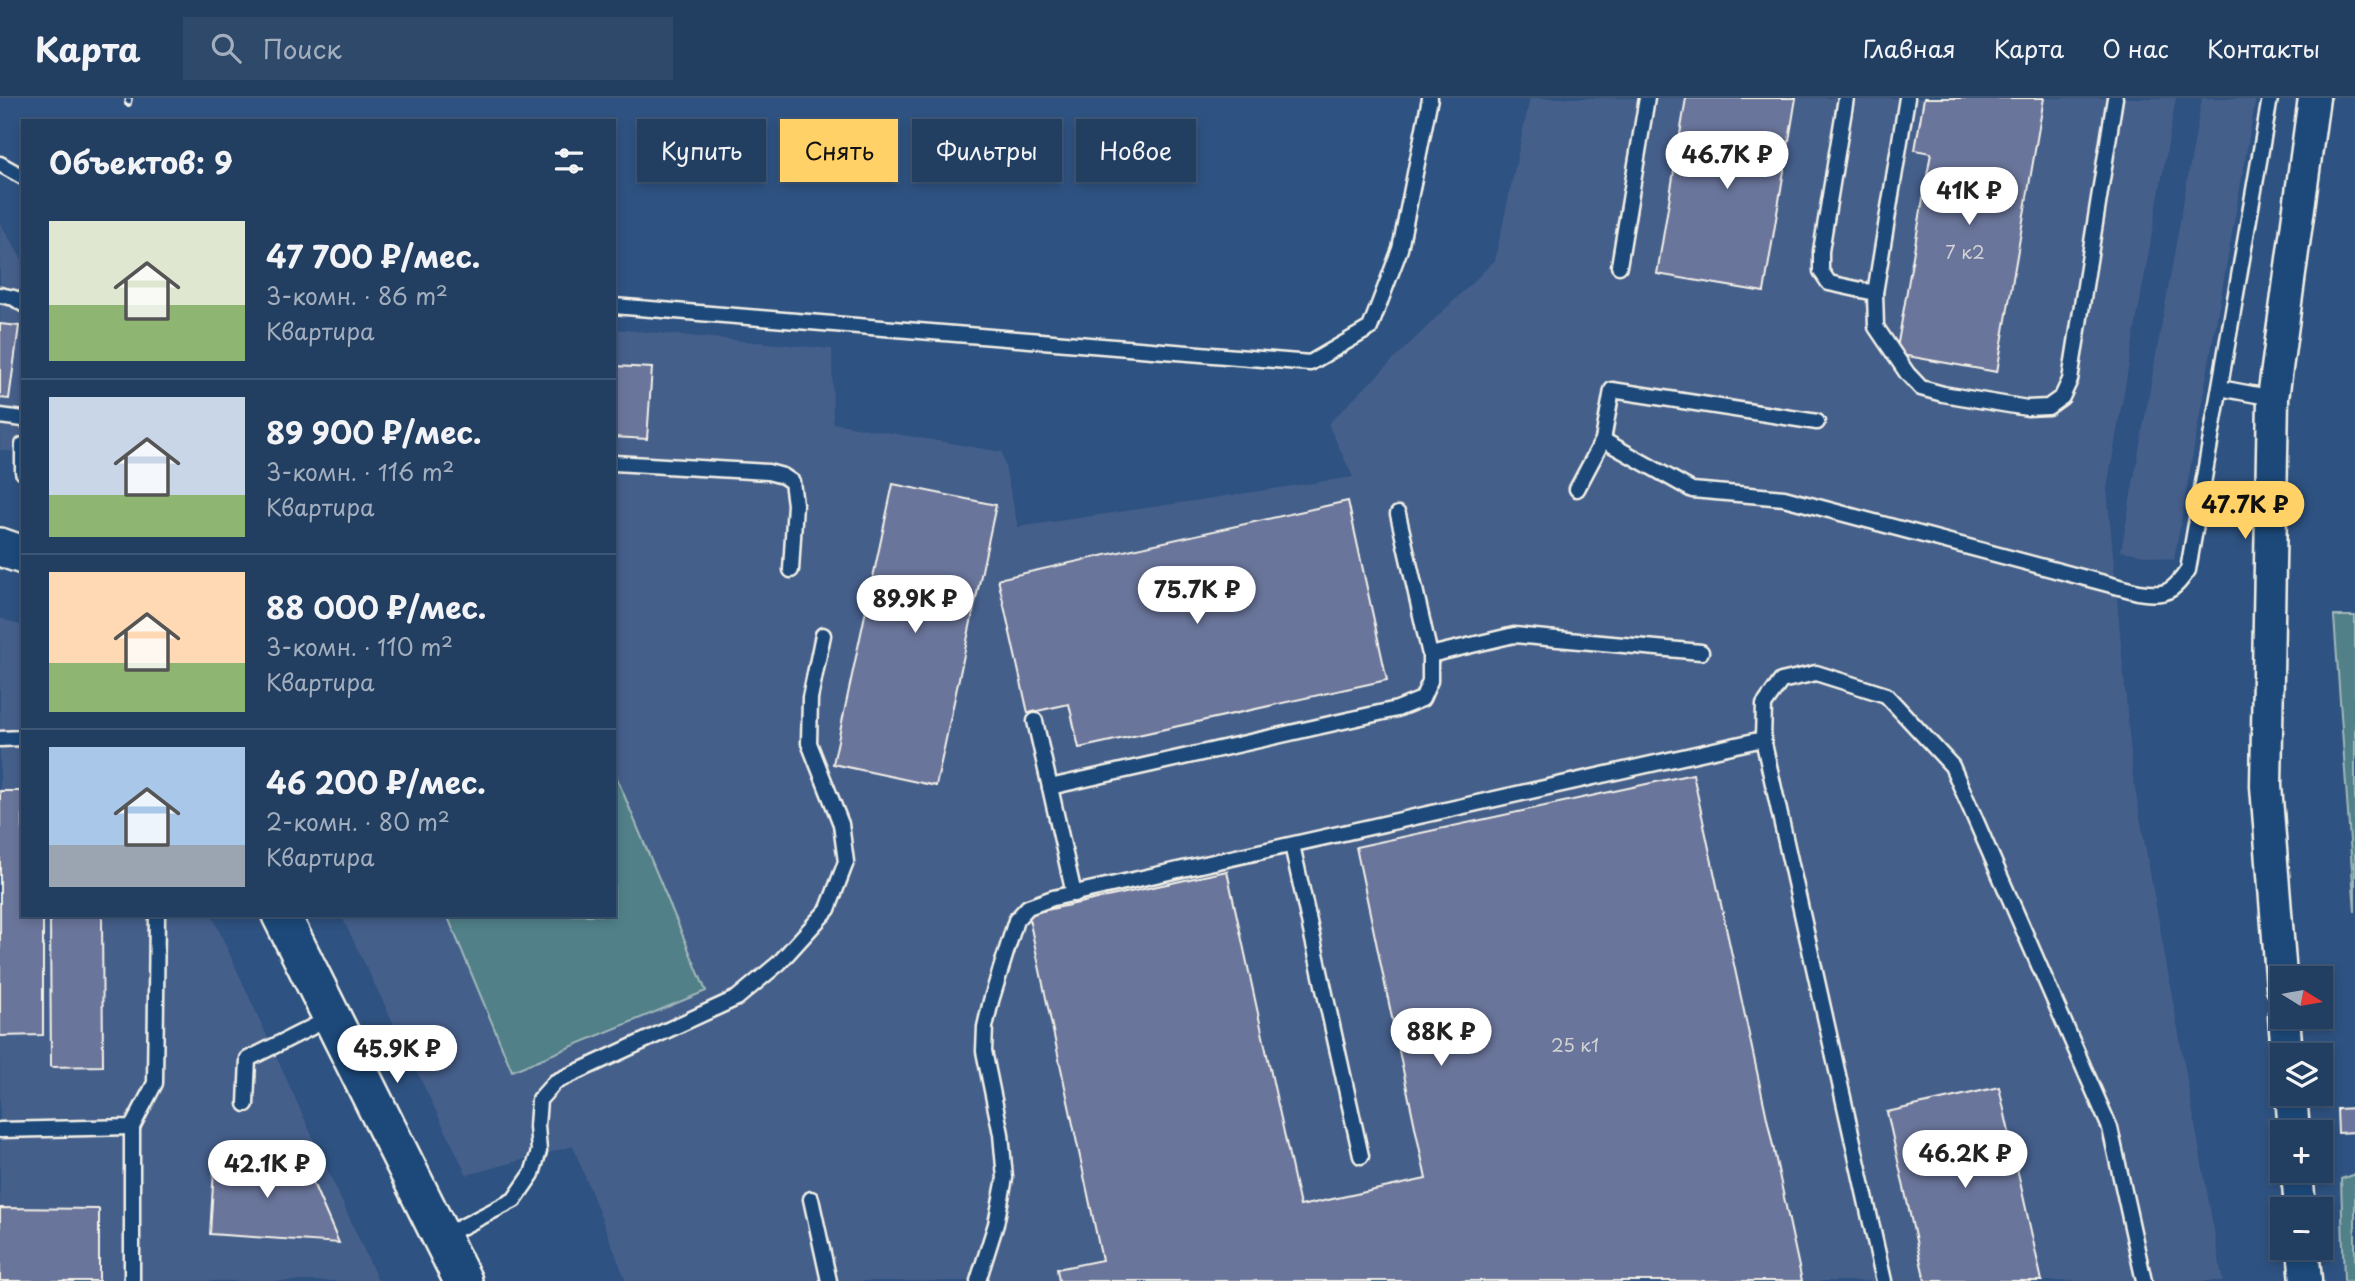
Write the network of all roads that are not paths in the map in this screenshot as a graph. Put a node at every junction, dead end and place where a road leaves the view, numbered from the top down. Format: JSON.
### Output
{"nodes":[{"id":1,"x":1430,"y":98,"type":"edge"},
{"id":2,"x":1647,"y":98,"type":"edge"},
{"id":3,"x":1846,"y":98,"type":"edge"},
{"id":4,"x":1907,"y":98,"type":"edge"},
{"id":5,"x":2115,"y":98,"type":"edge"},
{"id":6,"x":2270,"y":98,"type":"edge"},
{"id":7,"x":2314,"y":98,"type":"edge"},
{"id":8,"x":0,"y":164,"type":"edge"},
{"id":9,"x":21,"y":176,"type":"edge"},
{"id":10,"x":1619,"y":266,"type":"dead end"},
{"id":11,"x":1875,"y":293,"type":"junction"},
{"id":12,"x":0,"y":295,"type":"edge"},
{"id":13,"x":21,"y":303,"type":"edge"},
{"id":14,"x":616,"y":306,"type":"edge"},
{"id":15,"x":2220,"y":388,"type":"junction"},
{"id":16,"x":2273,"y":398,"type":"junction"},
{"id":17,"x":0,"y":416,"type":"edge"},
{"id":18,"x":21,"y":419,"type":"edge"},
{"id":19,"x":1817,"y":422,"type":"dead end"},
{"id":20,"x":1603,"y":440,"type":"junction"},
{"id":21,"x":616,"y":463,"type":"edge"},
{"id":22,"x":1577,"y":489,"type":"dead end"},
{"id":23,"x":1398,"y":514,"type":"dead end"},
{"id":24,"x":0,"y":547,"type":"edge"},
{"id":25,"x":21,"y":554,"type":"edge"},
{"id":26,"x":791,"y":570,"type":"dead end"},
{"id":27,"x":823,"y":635,"type":"dead end"},
{"id":28,"x":1701,"y":652,"type":"dead end"},
{"id":29,"x":1430,"y":655,"type":"junction"},
{"id":30,"x":1035,"y":721,"type":"dead end"},
{"id":31,"x":21,"y":738,"type":"edge"},
{"id":32,"x":0,"y":739,"type":"edge"},
{"id":33,"x":1763,"y":739,"type":"junction"},
{"id":34,"x":1050,"y":787,"type":"junction"},
{"id":35,"x":1292,"y":845,"type":"junction"},
{"id":36,"x":1073,"y":894,"type":"junction"},
{"id":37,"x":157,"y":917,"type":"edge"},
{"id":38,"x":282,"y":917,"type":"edge"},
{"id":39,"x":2280,"y":966,"type":"edge"},
{"id":40,"x":332,"y":1018,"type":"junction"},
{"id":41,"x":247,"y":1104,"type":"dead end"},
{"id":42,"x":132,"y":1127,"type":"junction"},
{"id":43,"x":0,"y":1130,"type":"edge"},
{"id":44,"x":1361,"y":1156,"type":"dead end"},
{"id":45,"x":811,"y":1199,"type":"dead end"},
{"id":46,"x":441,"y":1238,"type":"junction"},
{"id":47,"x":2304,"y":1260,"type":"edge"},
{"id":48,"x":132,"y":1281,"type":"edge"},
{"id":49,"x":463,"y":1281,"type":"edge"},
{"id":50,"x":829,"y":1281,"type":"edge"},
{"id":51,"x":978,"y":1281,"type":"edge"},
{"id":52,"x":1884,"y":1281,"type":"edge"},
{"id":53,"x":2144,"y":1281,"type":"edge"},
{"id":54,"x":2306,"y":1281,"type":"edge"}],
"edges":[{"from":1,"to":14,"type":"lane"},
{"from":2,"to":10,"type":"lane"},
{"from":3,"to":11,"type":"lane"},
{"from":4,"to":11,"type":"lane"},
{"from":5,"to":11,"type":"lane"},
{"from":6,"to":15,"type":"lane"},
{"from":7,"to":16,"type":"street"},
{"from":8,"to":9,"type":"lane"},
{"from":12,"to":13,"type":"lane"},
{"from":15,"to":16,"type":"lane"},
{"from":15,"to":20,"type":"lane"},
{"from":16,"to":39,"type":"street"},
{"from":17,"to":18,"type":"lane"},
{"from":19,"to":20,"type":"lane"},
{"from":20,"to":22,"type":"lane"},
{"from":21,"to":26,"type":"lane"},
{"from":23,"to":29,"type":"lane"},
{"from":24,"to":25,"type":"street"},
{"from":27,"to":46,"type":"lane"},
{"from":28,"to":29,"type":"lane"},
{"from":29,"to":34,"type":"lane"},
{"from":30,"to":34,"type":"lane"},
{"from":31,"to":32,"type":"lane"},
{"from":33,"to":35,"type":"lane"},
{"from":33,"to":52,"type":"lane"},
{"from":33,"to":53,"type":"lane"},
{"from":34,"to":36,"type":"lane"},
{"from":35,"to":36,"type":"lane"},
{"from":35,"to":44,"type":"lane"},
{"from":36,"to":51,"type":"lane"},
{"from":37,"to":42,"type":"lane"},
{"from":38,"to":40,"type":"street"},
{"from":40,"to":41,"type":"lane"},
{"from":40,"to":46,"type":"street"},
{"from":42,"to":43,"type":"lane"},
{"from":42,"to":48,"type":"lane"},
{"from":45,"to":50,"type":"lane"},
{"from":46,"to":49,"type":"street"},
{"from":47,"to":54,"type":"street"}]}
